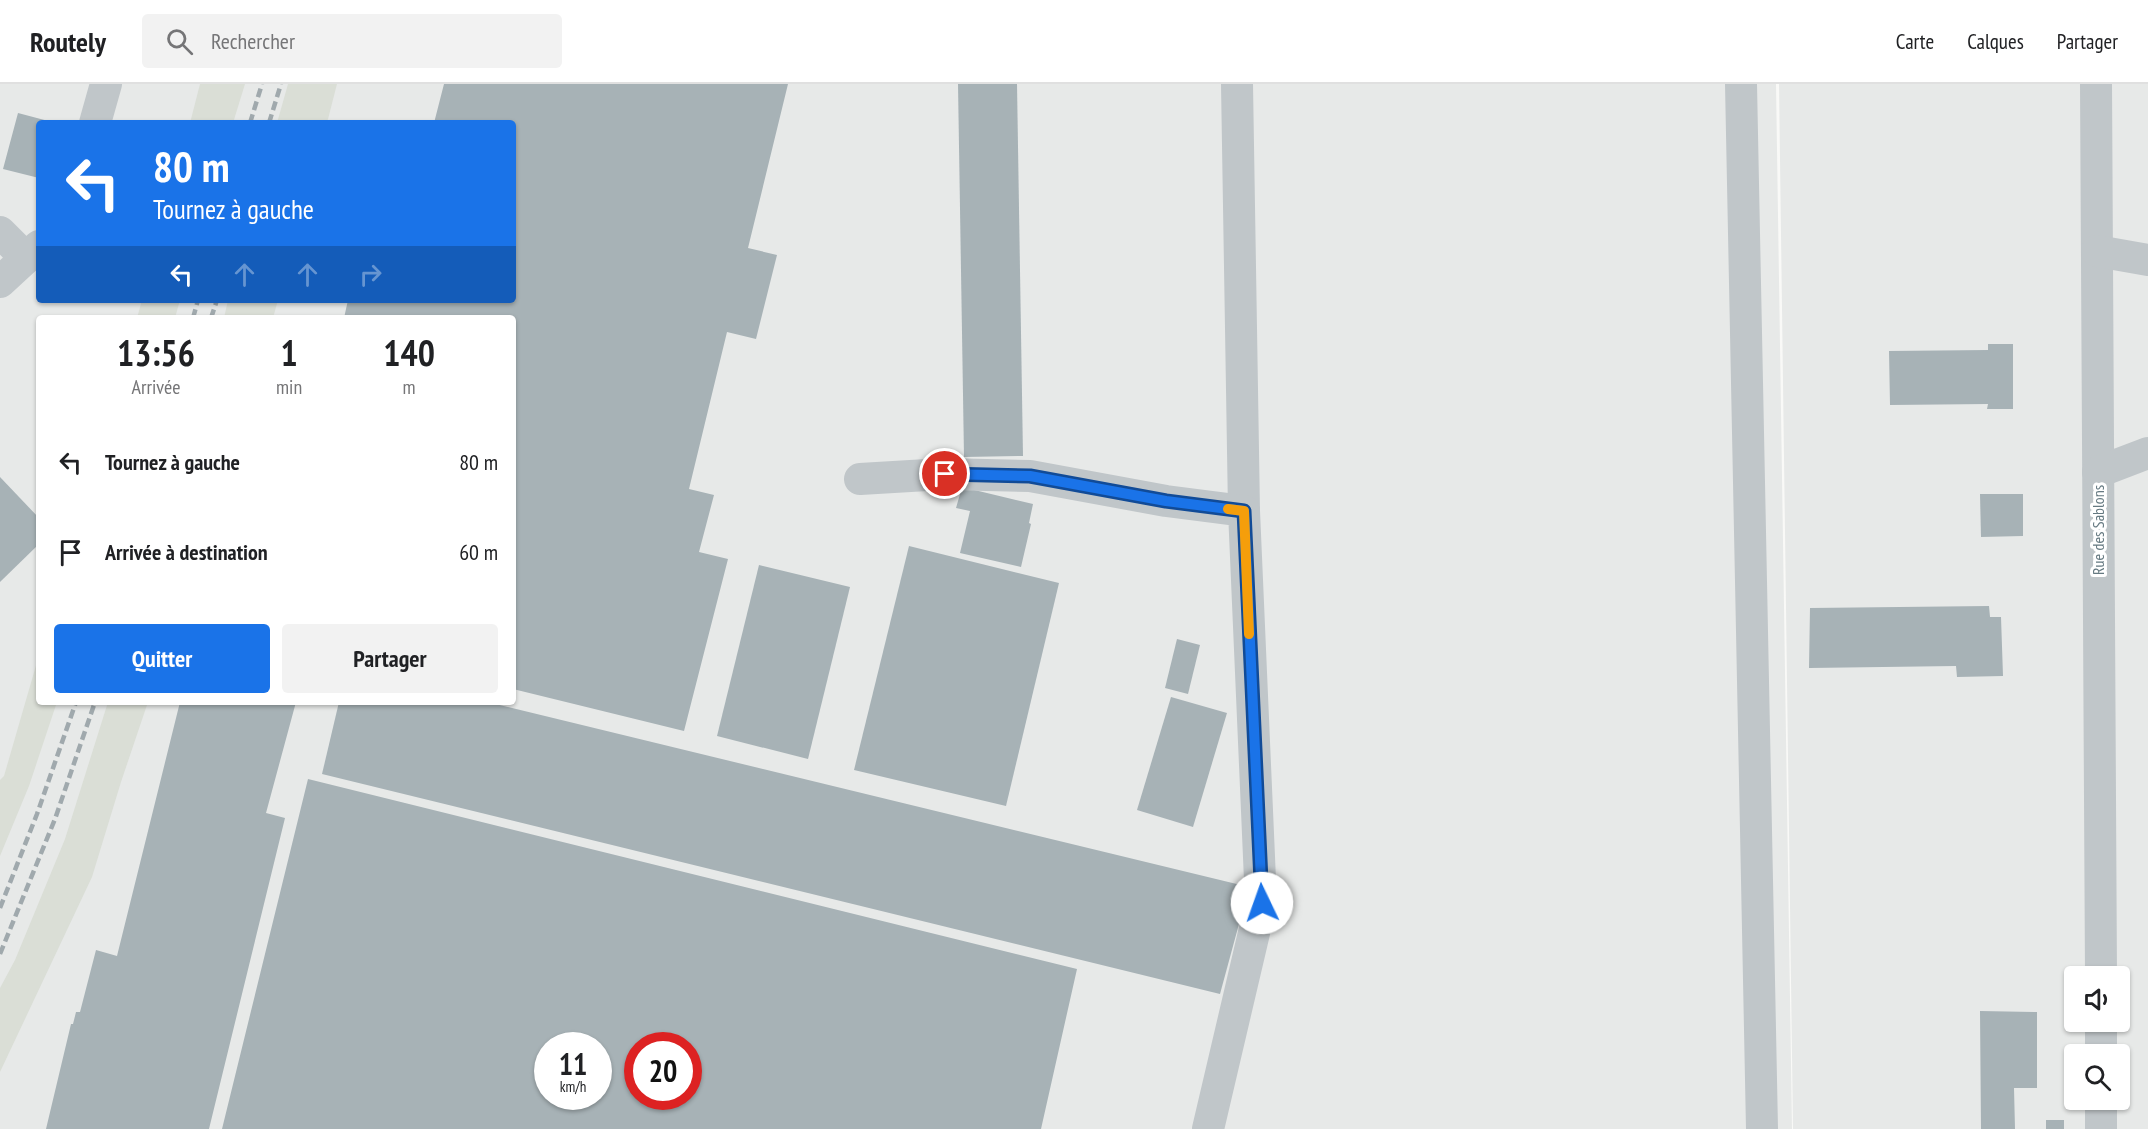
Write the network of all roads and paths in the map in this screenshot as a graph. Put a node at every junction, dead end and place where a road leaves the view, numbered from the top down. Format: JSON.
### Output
{"nodes":[{"id":1,"x":106,"y":84,"type":"edge"},
{"id":2,"x":1237,"y":84,"type":"edge"},
{"id":3,"x":1741,"y":84,"type":"edge"},
{"id":4,"x":2096,"y":84,"type":"edge"},
{"id":5,"x":96,"y":120,"type":"edge"},
{"id":6,"x":0,"y":232,"type":"edge"},
{"id":7,"x":2097,"y":251,"type":"junction"},
{"id":8,"x":32,"y":252,"type":"edge"},
{"id":9,"x":2148,"y":260,"type":"edge"},
{"id":10,"x":0,"y":282,"type":"edge"},
{"id":11,"x":2148,"y":453,"type":"edge"},
{"id":12,"x":2098,"y":472,"type":"junction"},
{"id":13,"x":860,"y":479,"type":"dead end"},
{"id":14,"x":1244,"y":511,"type":"junction"},
{"id":15,"x":2100,"y":966,"type":"edge"},
{"id":16,"x":2101,"y":1110,"type":"edge"},
{"id":17,"x":1208,"y":1129,"type":"edge"},
{"id":18,"x":1762,"y":1129,"type":"edge"},
{"id":19,"x":2101,"y":1129,"type":"edge"}],
"edges":[{"from":1,"to":5,"type":"street"},
{"from":2,"to":14,"type":"street"},
{"from":3,"to":18,"type":"street"},
{"from":4,"to":7,"type":"street","name":"Rue des Sablons"},
{"from":6,"to":8,"type":"street"},
{"from":7,"to":9,"type":"street"},
{"from":7,"to":12,"type":"street","name":"Rue des Sablons"},
{"from":8,"to":10,"type":"street"},
{"from":11,"to":12,"type":"street"},
{"from":12,"to":15,"type":"street","name":"Rue des Sablons"},
{"from":13,"to":14,"type":"street"},
{"from":14,"to":17,"type":"street"},
{"from":16,"to":19,"type":"street"}]}
